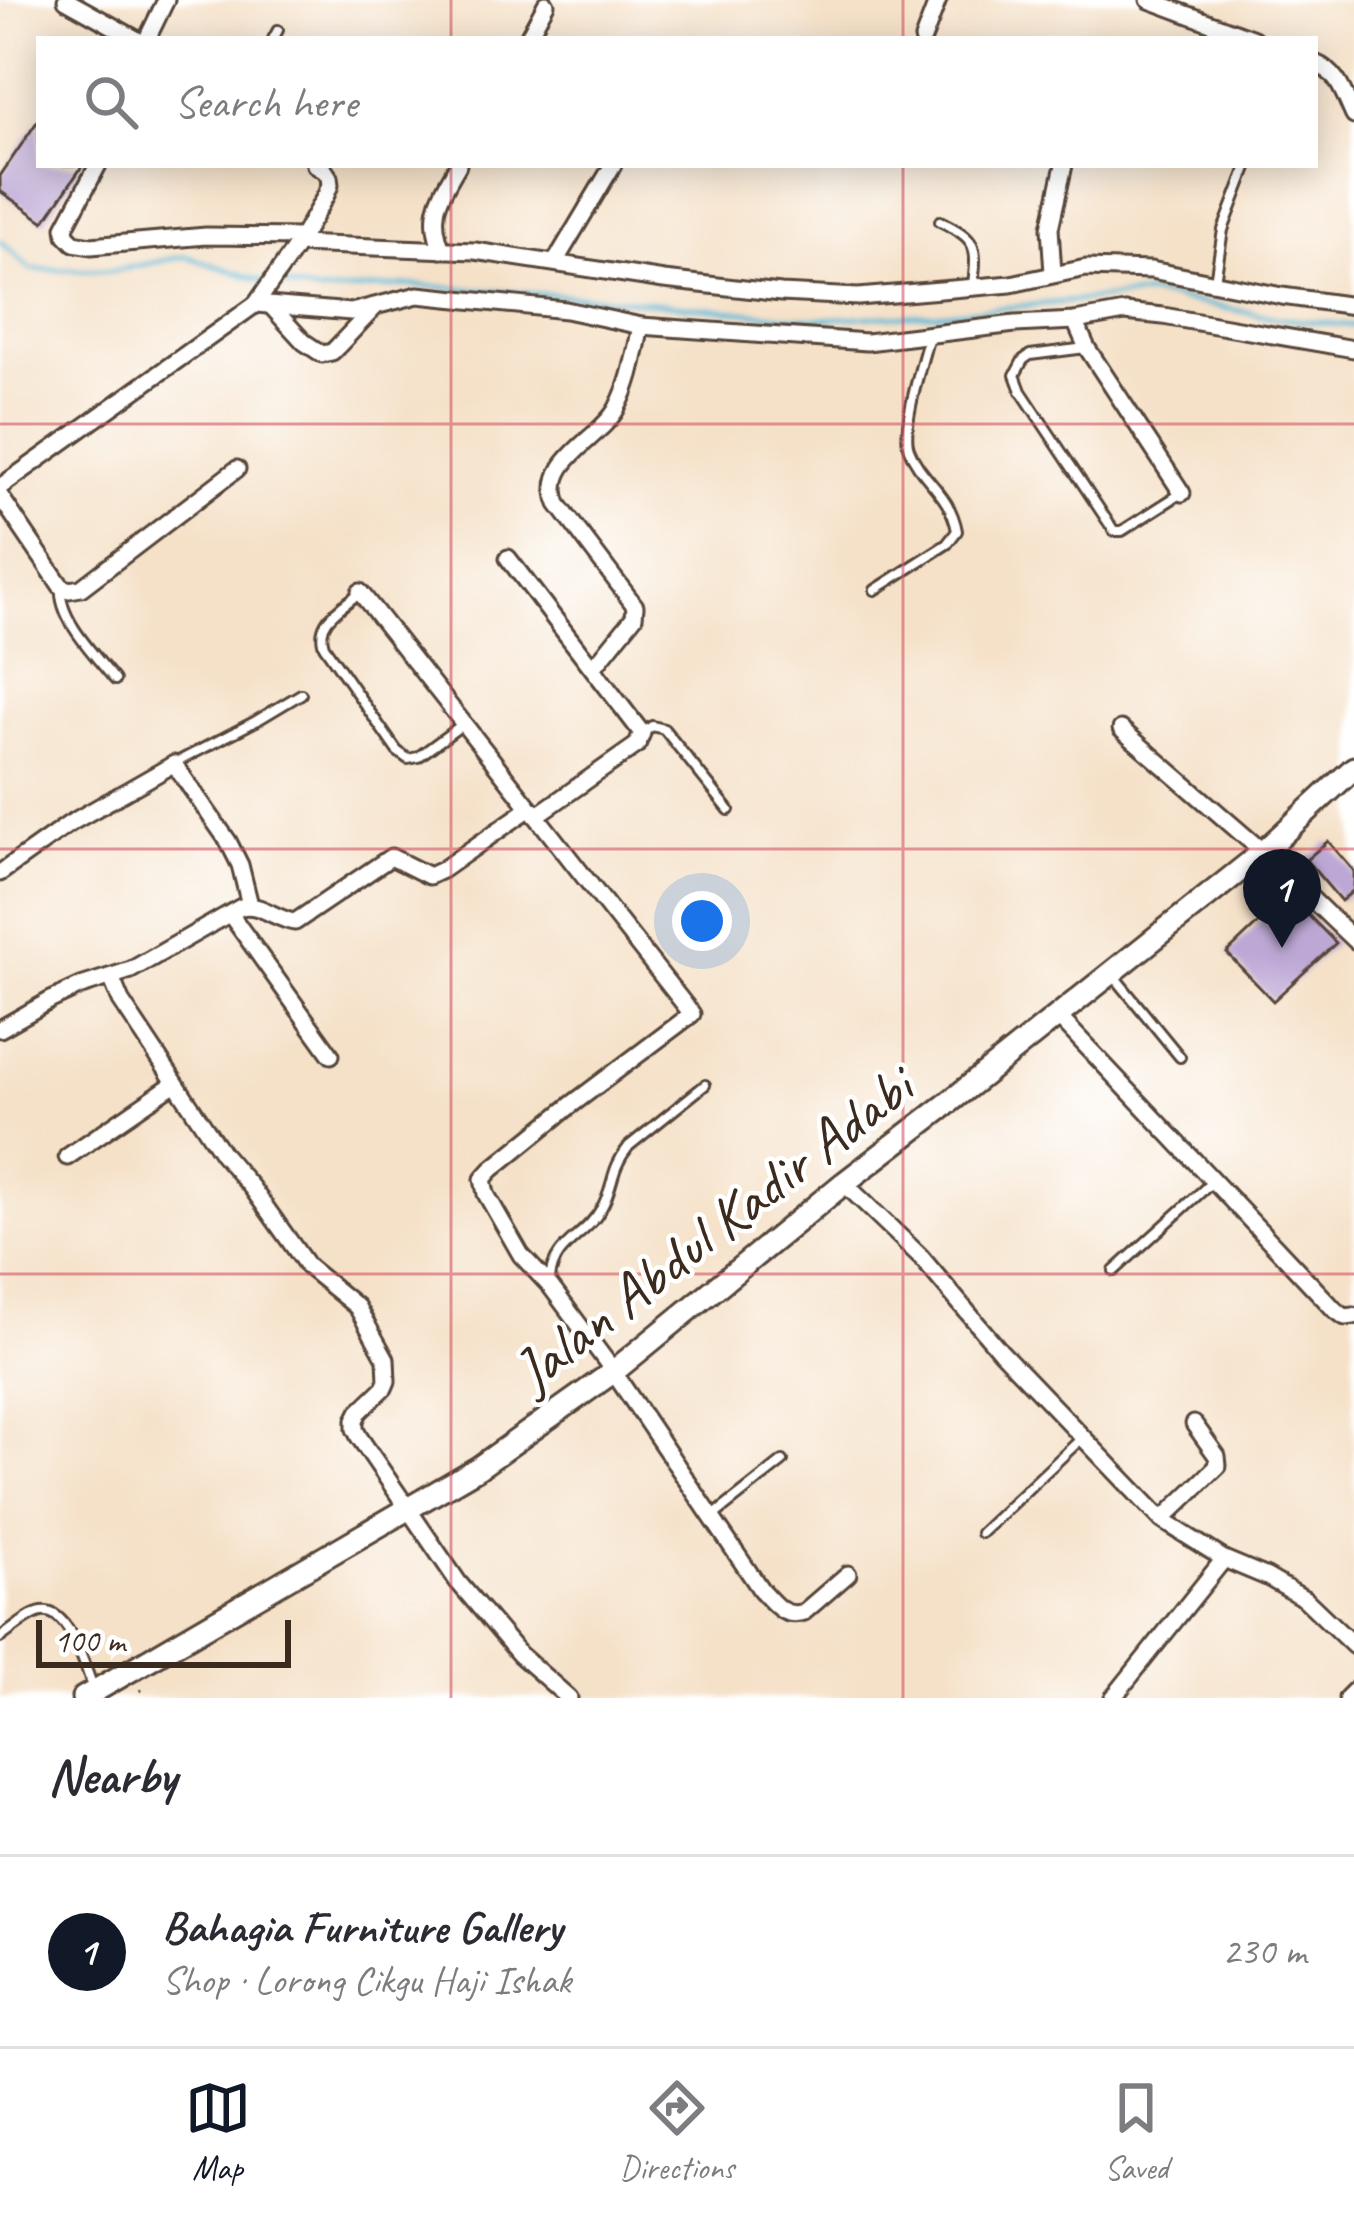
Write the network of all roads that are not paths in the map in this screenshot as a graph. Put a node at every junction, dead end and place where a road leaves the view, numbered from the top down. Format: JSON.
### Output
{"nodes":[{"id":1,"x":66,"y":0,"type":"edge"},
{"id":2,"x":166,"y":0,"type":"edge"},
{"id":3,"x":938,"y":0,"type":"edge"},
{"id":4,"x":1149,"y":0,"type":"edge"},
{"id":5,"x":546,"y":4,"type":"dead end"},
{"id":6,"x":131,"y":36,"type":"edge"},
{"id":7,"x":148,"y":36,"type":"edge"},
{"id":8,"x":529,"y":36,"type":"edge"},
{"id":9,"x":923,"y":36,"type":"edge"},
{"id":10,"x":1246,"y":36,"type":"edge"},
{"id":11,"x":1318,"y":64,"type":"edge"},
{"id":12,"x":1354,"y":116,"type":"edge"},
{"id":13,"x":96,"y":168,"type":"edge"},
{"id":14,"x":320,"y":168,"type":"edge"},
{"id":15,"x":456,"y":168,"type":"edge"},
{"id":16,"x":612,"y":168,"type":"edge"},
{"id":17,"x":1063,"y":168,"type":"edge"},
{"id":18,"x":1247,"y":168,"type":"edge"},
{"id":19,"x":940,"y":221,"type":"dead end"},
{"id":20,"x":298,"y":244,"type":"junction"},
{"id":21,"x":442,"y":250,"type":"junction"},
{"id":22,"x":555,"y":262,"type":"junction"},
{"id":23,"x":1053,"y":274,"type":"junction"},
{"id":24,"x":1215,"y":281,"type":"junction"},
{"id":25,"x":973,"y":286,"type":"junction"},
{"id":26,"x":263,"y":301,"type":"junction"},
{"id":27,"x":377,"y":304,"type":"junction"},
{"id":28,"x":1354,"y":306,"type":"edge"},
{"id":29,"x":1076,"y":320,"type":"junction"},
{"id":30,"x":640,"y":326,"type":"junction"},
{"id":31,"x":929,"y":334,"type":"junction"},
{"id":32,"x":1087,"y":348,"type":"junction"},
{"id":33,"x":1354,"y":349,"type":"edge"},
{"id":34,"x":236,"y":469,"type":"dead end"},
{"id":35,"x":0,"y":492,"type":"edge"},
{"id":36,"x":1182,"y":493,"type":"joint"},
{"id":37,"x":508,"y":558,"type":"dead end"},
{"id":38,"x":61,"y":586,"type":"junction"},
{"id":39,"x":875,"y":590,"type":"dead end"},
{"id":40,"x":360,"y":592,"type":"joint"},
{"id":41,"x":592,"y":668,"type":"junction"},
{"id":42,"x":115,"y":680,"type":"dead end"},
{"id":43,"x":301,"y":694,"type":"dead end"},
{"id":44,"x":464,"y":724,"type":"junction"},
{"id":45,"x":1121,"y":729,"type":"dead end"},
{"id":46,"x":643,"y":733,"type":"junction"},
{"id":47,"x":174,"y":764,"type":"junction"},
{"id":48,"x":1354,"y":768,"type":"edge"},
{"id":49,"x":729,"y":810,"type":"dead end"},
{"id":50,"x":533,"y":812,"type":"junction"},
{"id":51,"x":1263,"y":853,"type":"junction"},
{"id":52,"x":0,"y":873,"type":"edge"},
{"id":53,"x":250,"y":905,"type":"junction"},
{"id":54,"x":230,"y":914,"type":"junction"},
{"id":55,"x":1354,"y":940,"type":"edge"},
{"id":56,"x":1112,"y":974,"type":"junction"},
{"id":57,"x":111,"y":977,"type":"junction"},
{"id":58,"x":1058,"y":1016,"type":"junction"},
{"id":59,"x":2,"y":1023,"type":"edge"},
{"id":60,"x":331,"y":1054,"type":"dead end"},
{"id":61,"x":1180,"y":1057,"type":"dead end"},
{"id":62,"x":175,"y":1083,"type":"junction"},
{"id":63,"x":705,"y":1085,"type":"dead end"},
{"id":64,"x":67,"y":1156,"type":"dead end"},
{"id":65,"x":1212,"y":1181,"type":"junction"},
{"id":66,"x":844,"y":1183,"type":"junction"},
{"id":67,"x":1114,"y":1271,"type":"dead end"},
{"id":68,"x":550,"y":1287,"type":"junction"},
{"id":69,"x":1354,"y":1316,"type":"edge"},
{"id":70,"x":614,"y":1372,"type":"junction"},
{"id":71,"x":1194,"y":1424,"type":"dead end"},
{"id":72,"x":1083,"y":1437,"type":"junction"},
{"id":73,"x":783,"y":1461,"type":"dead end"},
{"id":74,"x":408,"y":1510,"type":"junction"},
{"id":75,"x":710,"y":1518,"type":"junction"},
{"id":76,"x":1162,"y":1520,"type":"junction"},
{"id":77,"x":980,"y":1533,"type":"dead end"},
{"id":78,"x":1224,"y":1559,"type":"junction"},
{"id":79,"x":848,"y":1574,"type":"dead end"},
{"id":80,"x":0,"y":1638,"type":"edge"},
{"id":81,"x":1354,"y":1646,"type":"edge"},
{"id":82,"x":1354,"y":1691,"type":"edge"},
{"id":83,"x":89,"y":1695,"type":"edge"},
{"id":84,"x":568,"y":1698,"type":"edge"},
{"id":85,"x":1113,"y":1698,"type":"edge"},
{"id":86,"x":1347,"y":1698,"type":"edge"}],
"edges":[{"from":1,"to":6,"type":"street"},
{"from":2,"to":7,"type":"street"},
{"from":3,"to":9,"type":"street"},
{"from":4,"to":10,"type":"street"},
{"from":5,"to":8,"type":"street"},
{"from":11,"to":12,"type":"street"},
{"from":13,"to":20,"type":"street"},
{"from":14,"to":20,"type":"street"},
{"from":15,"to":21,"type":"street"},
{"from":16,"to":22,"type":"street"},
{"from":17,"to":23,"type":"street"},
{"from":18,"to":24,"type":"lane"},
{"from":19,"to":25,"type":"lane"},
{"from":20,"to":21,"type":"street"},
{"from":20,"to":26,"type":"street"},
{"from":21,"to":22,"type":"street"},
{"from":22,"to":25,"type":"street"},
{"from":23,"to":24,"type":"street"},
{"from":23,"to":25,"type":"street"},
{"from":24,"to":28,"type":"street"},
{"from":26,"to":27,"type":"street"},
{"from":26,"to":27,"type":"street"},
{"from":26,"to":35,"type":"street"},
{"from":27,"to":30,"type":"street"},
{"from":29,"to":31,"type":"street"},
{"from":29,"to":32,"type":"street"},
{"from":29,"to":33,"type":"street"},
{"from":30,"to":31,"type":"street"},
{"from":30,"to":41,"type":"street"},
{"from":31,"to":39,"type":"lane"},
{"from":32,"to":36,"type":"street"},
{"from":32,"to":36,"type":"lane"},
{"from":34,"to":38,"type":"street"},
{"from":35,"to":38,"type":"street"},
{"from":37,"to":41,"type":"street"},
{"from":38,"to":42,"type":"lane"},
{"from":40,"to":44,"type":"street"},
{"from":40,"to":44,"type":"lane"},
{"from":41,"to":46,"type":"street"},
{"from":43,"to":47,"type":"lane"},
{"from":44,"to":50,"type":"street"},
{"from":45,"to":51,"type":"street"},
{"from":46,"to":49,"type":"lane"},
{"from":46,"to":50,"type":"street"},
{"from":47,"to":52,"type":"street"},
{"from":47,"to":53,"type":"street"},
{"from":48,"to":51,"type":"main road","name":"Jalan Abdul Kadir Adabi"},
{"from":50,"to":53,"type":"street"},
{"from":50,"to":68,"type":"street"},
{"from":51,"to":55,"type":"street"},
{"from":51,"to":56,"type":"main road","name":"Jalan Abdul Kadir Adabi"},
{"from":53,"to":54,"type":"street"},
{"from":54,"to":57,"type":"street"},
{"from":54,"to":60,"type":"street"},
{"from":56,"to":58,"type":"main road","name":"Jalan Abdul Kadir Adabi"},
{"from":56,"to":61,"type":"lane"},
{"from":57,"to":59,"type":"street"},
{"from":57,"to":62,"type":"street"},
{"from":58,"to":65,"type":"street"},
{"from":58,"to":66,"type":"main road","name":"Jalan Abdul Kadir Adabi"},
{"from":62,"to":64,"type":"street"},
{"from":62,"to":74,"type":"street"},
{"from":63,"to":68,"type":"lane"},
{"from":65,"to":67,"type":"lane"},
{"from":65,"to":69,"type":"street"},
{"from":66,"to":70,"type":"main road","name":"Jalan Abdul Kadir Adabi"},
{"from":66,"to":72,"type":"street"},
{"from":68,"to":70,"type":"street"},
{"from":70,"to":74,"type":"main road","name":"Jalan Abdul Kadir Adabi"},
{"from":70,"to":75,"type":"street"},
{"from":71,"to":76,"type":"street"},
{"from":72,"to":76,"type":"street"},
{"from":72,"to":77,"type":"lane"},
{"from":73,"to":75,"type":"lane"},
{"from":74,"to":83,"type":"main road","name":"Jalan Abdul Kadir Adabi"},
{"from":74,"to":84,"type":"street"},
{"from":75,"to":79,"type":"street"},
{"from":76,"to":78,"type":"street"},
{"from":78,"to":81,"type":"street"},
{"from":78,"to":85,"type":"street"},
{"from":80,"to":83,"type":"lane"},
{"from":82,"to":86,"type":"street"}]}
